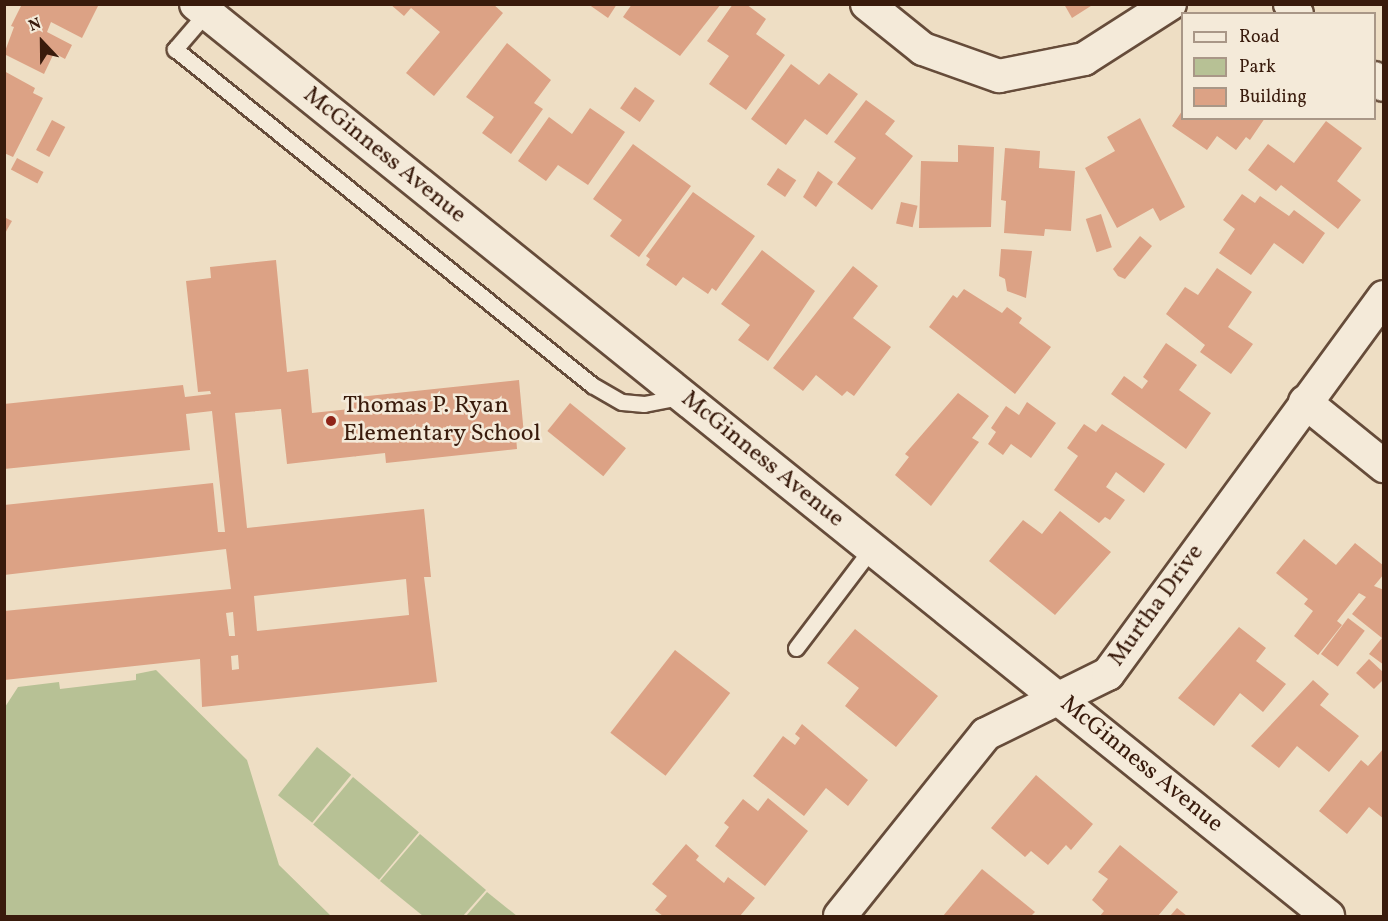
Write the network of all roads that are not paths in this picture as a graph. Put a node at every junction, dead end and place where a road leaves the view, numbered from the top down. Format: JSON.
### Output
{"nodes":[{"id":1,"x":867,"y":4,"type":"edge"},
{"id":2,"x":1170,"y":4,"type":"edge"},
{"id":3,"x":201,"y":9,"type":"edge"},
{"id":4,"x":1383,"y":297,"type":"edge"},
{"id":5,"x":682,"y":396,"type":"junction"},
{"id":6,"x":1305,"y":402,"type":"junction"},
{"id":7,"x":1383,"y":466,"type":"edge"},
{"id":8,"x":872,"y":549,"type":"junction"},
{"id":9,"x":796,"y":648,"type":"dead end"},
{"id":10,"x":1057,"y":698,"type":"junction"},
{"id":11,"x":840,"y":916,"type":"edge"},
{"id":12,"x":1328,"y":916,"type":"edge"}],
"edges":[{"from":1,"to":2,"type":"street"},
{"from":3,"to":5,"type":"street","name":"McGinness Avenue"},
{"from":3,"to":5,"type":"lane"},
{"from":4,"to":6,"type":"street","name":"Murtha Drive"},
{"from":5,"to":8,"type":"street","name":"McGinness Avenue"},
{"from":6,"to":7,"type":"street"},
{"from":6,"to":10,"type":"street","name":"Murtha Drive"},
{"from":8,"to":9,"type":"lane"},
{"from":8,"to":10,"type":"street","name":"McGinness Avenue"},
{"from":10,"to":11,"type":"street","name":"Murtha Drive"},
{"from":10,"to":12,"type":"street","name":"McGinness Avenue"}]}
